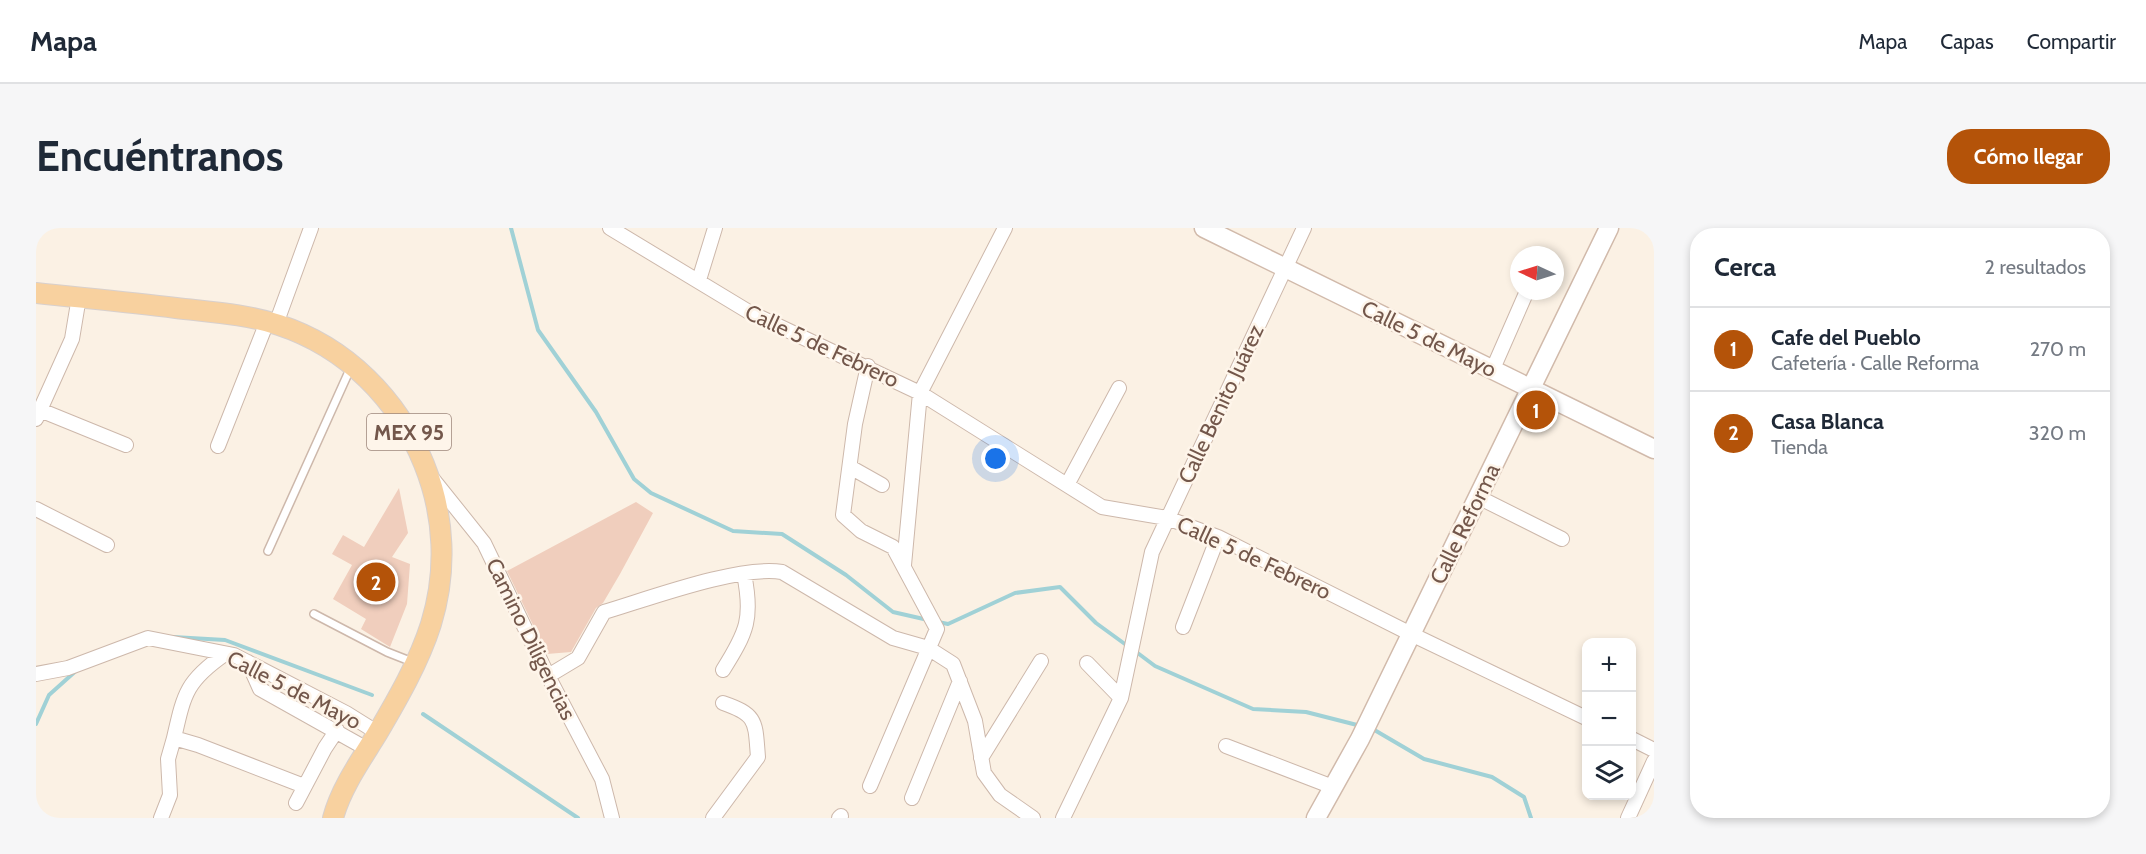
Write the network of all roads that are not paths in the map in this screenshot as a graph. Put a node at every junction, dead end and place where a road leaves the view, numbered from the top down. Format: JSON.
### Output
{"nodes":[{"id":1,"x":311,"y":228,"type":"edge"},
{"id":2,"x":610,"y":228,"type":"edge"},
{"id":3,"x":715,"y":228,"type":"edge"},
{"id":4,"x":1005,"y":228,"type":"edge"},
{"id":5,"x":1204,"y":228,"type":"edge"},
{"id":6,"x":1304,"y":228,"type":"edge"},
{"id":7,"x":1609,"y":228,"type":"edge"},
{"id":8,"x":1285,"y":268,"type":"junction"},
{"id":9,"x":699,"y":280,"type":"junction"},
{"id":10,"x":36,"y":293,"type":"edge"},
{"id":11,"x":79,"y":297,"type":"junction"},
{"id":12,"x":1523,"y":300,"type":"edge"},
{"id":13,"x":272,"y":323,"type":"junction"},
{"id":14,"x":352,"y":365,"type":"junction"},
{"id":15,"x":868,"y":366,"type":"junction"},
{"id":16,"x":1492,"y":371,"type":"junction"},
{"id":17,"x":1119,"y":388,"type":"dead end"},
{"id":18,"x":1530,"y":389,"type":"junction"},
{"id":19,"x":920,"y":393,"type":"junction"},
{"id":20,"x":38,"y":414,"type":"edge"},
{"id":21,"x":126,"y":445,"type":"dead end"},
{"id":22,"x":218,"y":446,"type":"dead end"},
{"id":23,"x":1654,"y":449,"type":"edge"},
{"id":24,"x":850,"y":467,"type":"junction"},
{"id":25,"x":428,"y":473,"type":"junction"},
{"id":26,"x":882,"y":485,"type":"dead end"},
{"id":27,"x":1067,"y":485,"type":"junction"},
{"id":28,"x":1478,"y":497,"type":"junction"},
{"id":29,"x":36,"y":509,"type":"edge"},
{"id":30,"x":1167,"y":518,"type":"junction"},
{"id":31,"x":1218,"y":537,"type":"junction"},
{"id":32,"x":1562,"y":539,"type":"dead end"},
{"id":33,"x":107,"y":545,"type":"dead end"},
{"id":34,"x":268,"y":551,"type":"dead end"},
{"id":35,"x":904,"y":566,"type":"junction"},
{"id":36,"x":744,"y":574,"type":"junction"},
{"id":37,"x":314,"y":614,"type":"dead end"},
{"id":38,"x":1183,"y":627,"type":"dead end"},
{"id":39,"x":1412,"y":634,"type":"junction"},
{"id":40,"x":928,"y":648,"type":"junction"},
{"id":41,"x":225,"y":654,"type":"junction"},
{"id":42,"x":1041,"y":660,"type":"dead end"},
{"id":43,"x":248,"y":663,"type":"junction"},
{"id":44,"x":415,"y":663,"type":"junction"},
{"id":45,"x":1087,"y":663,"type":"dead end"},
{"id":46,"x":723,"y":670,"type":"dead end"},
{"id":47,"x":36,"y":674,"type":"edge"},
{"id":48,"x":548,"y":676,"type":"junction"},
{"id":49,"x":960,"y":681,"type":"junction"},
{"id":50,"x":1121,"y":698,"type":"junction"},
{"id":51,"x":723,"y":703,"type":"dead end"},
{"id":52,"x":1582,"y":716,"type":"edge"},
{"id":53,"x":338,"y":730,"type":"junction"},
{"id":54,"x":174,"y":738,"type":"junction"},
{"id":55,"x":372,"y":741,"type":"junction"},
{"id":56,"x":1636,"y":741,"type":"edge"},
{"id":57,"x":1226,"y":746,"type":"dead end"},
{"id":58,"x":1654,"y":750,"type":"edge"},
{"id":59,"x":981,"y":758,"type":"junction"},
{"id":60,"x":1654,"y":761,"type":"edge"},
{"id":61,"x":304,"y":786,"type":"junction"},
{"id":62,"x":870,"y":786,"type":"dead end"},
{"id":63,"x":1333,"y":787,"type":"junction"},
{"id":64,"x":912,"y":798,"type":"dead end"},
{"id":65,"x":296,"y":803,"type":"dead end"},
{"id":66,"x":161,"y":818,"type":"edge"},
{"id":67,"x":333,"y":818,"type":"edge"},
{"id":68,"x":612,"y":818,"type":"edge"},
{"id":69,"x":713,"y":818,"type":"edge"},
{"id":70,"x":1033,"y":818,"type":"edge"},
{"id":71,"x":1063,"y":818,"type":"edge"},
{"id":72,"x":1316,"y":818,"type":"edge"},
{"id":73,"x":1628,"y":818,"type":"edge"}],
"edges":[{"from":1,"to":13,"type":"street"},
{"from":2,"to":9,"type":"street","name":"Calle 5 de Febrero"},
{"from":3,"to":9,"type":"street"},
{"from":4,"to":19,"type":"street"},
{"from":5,"to":8,"type":"street","name":"Calle 5 de Mayo"},
{"from":6,"to":8,"type":"street","name":"Calle Benito Juárez"},
{"from":7,"to":18,"type":"street","name":"Calle Reforma"},
{"from":8,"to":16,"type":"street","name":"Calle 5 de Mayo"},
{"from":8,"to":30,"type":"street","name":"Calle Benito Juárez"},
{"from":9,"to":15,"type":"street","name":"Calle 5 de Febrero"},
{"from":10,"to":11,"type":"main road","number":"MEX 95"},
{"from":11,"to":13,"type":"main road","number":"MEX 95"},
{"from":11,"to":20,"type":"street"},
{"from":12,"to":16,"type":"street"},
{"from":13,"to":14,"type":"main road","number":"MEX 95"},
{"from":13,"to":22,"type":"street"},
{"from":14,"to":25,"type":"main road","number":"MEX 95"},
{"from":14,"to":34,"type":"lane"},
{"from":15,"to":19,"type":"street","name":"Calle 5 de Febrero"},
{"from":15,"to":24,"type":"street"},
{"from":16,"to":18,"type":"street","name":"Calle 5 de Mayo"},
{"from":17,"to":27,"type":"street"},
{"from":18,"to":23,"type":"street","name":"Calle 5 de Mayo"},
{"from":18,"to":28,"type":"street","name":"Calle Reforma"},
{"from":19,"to":27,"type":"street","name":"Calle 5 de Febrero"},
{"from":19,"to":35,"type":"street"},
{"from":20,"to":21,"type":"street"},
{"from":24,"to":26,"type":"street"},
{"from":24,"to":35,"type":"street"},
{"from":25,"to":44,"type":"main road","number":"MEX 95"},
{"from":25,"to":48,"type":"street","name":"Camino Diligencias"},
{"from":27,"to":30,"type":"street","name":"Calle 5 de Febrero"},
{"from":28,"to":32,"type":"street"},
{"from":28,"to":39,"type":"street","name":"Calle Reforma"},
{"from":29,"to":33,"type":"street"},
{"from":30,"to":31,"type":"street","name":"Calle 5 de Febrero"},
{"from":30,"to":50,"type":"street","name":"Calle Benito Juárez"},
{"from":31,"to":38,"type":"street"},
{"from":31,"to":39,"type":"street","name":"Calle 5 de Febrero"},
{"from":35,"to":40,"type":"street"},
{"from":36,"to":40,"type":"street"},
{"from":36,"to":46,"type":"street"},
{"from":36,"to":48,"type":"street"},
{"from":37,"to":44,"type":"lane"},
{"from":39,"to":52,"type":"street","name":"Calle 5 de Febrero"},
{"from":39,"to":63,"type":"street","name":"Calle Reforma"},
{"from":40,"to":49,"type":"street"},
{"from":40,"to":62,"type":"street"},
{"from":41,"to":43,"type":"street","name":"Calle 5 de Mayo"},
{"from":41,"to":47,"type":"street","name":"Calle 5 de Mayo"},
{"from":41,"to":54,"type":"street"},
{"from":42,"to":59,"type":"street"},
{"from":43,"to":53,"type":"street"},
{"from":43,"to":55,"type":"street","name":"Calle 5 de Mayo"},
{"from":44,"to":55,"type":"main road","number":"MEX 95"},
{"from":45,"to":50,"type":"street"},
{"from":48,"to":68,"type":"street","name":"Camino Diligencias"},
{"from":49,"to":59,"type":"street"},
{"from":49,"to":64,"type":"street"},
{"from":50,"to":71,"type":"street","name":"Calle Benito Juárez"},
{"from":51,"to":69,"type":"street"},
{"from":53,"to":55,"type":"street"},
{"from":53,"to":61,"type":"street"},
{"from":54,"to":61,"type":"street"},
{"from":54,"to":66,"type":"street"},
{"from":55,"to":67,"type":"main road","number":"MEX 95"},
{"from":56,"to":58,"type":"street"},
{"from":57,"to":63,"type":"street"},
{"from":59,"to":70,"type":"street"},
{"from":60,"to":73,"type":"street"},
{"from":61,"to":65,"type":"street"},
{"from":63,"to":72,"type":"street","name":"Calle Reforma"}]}
